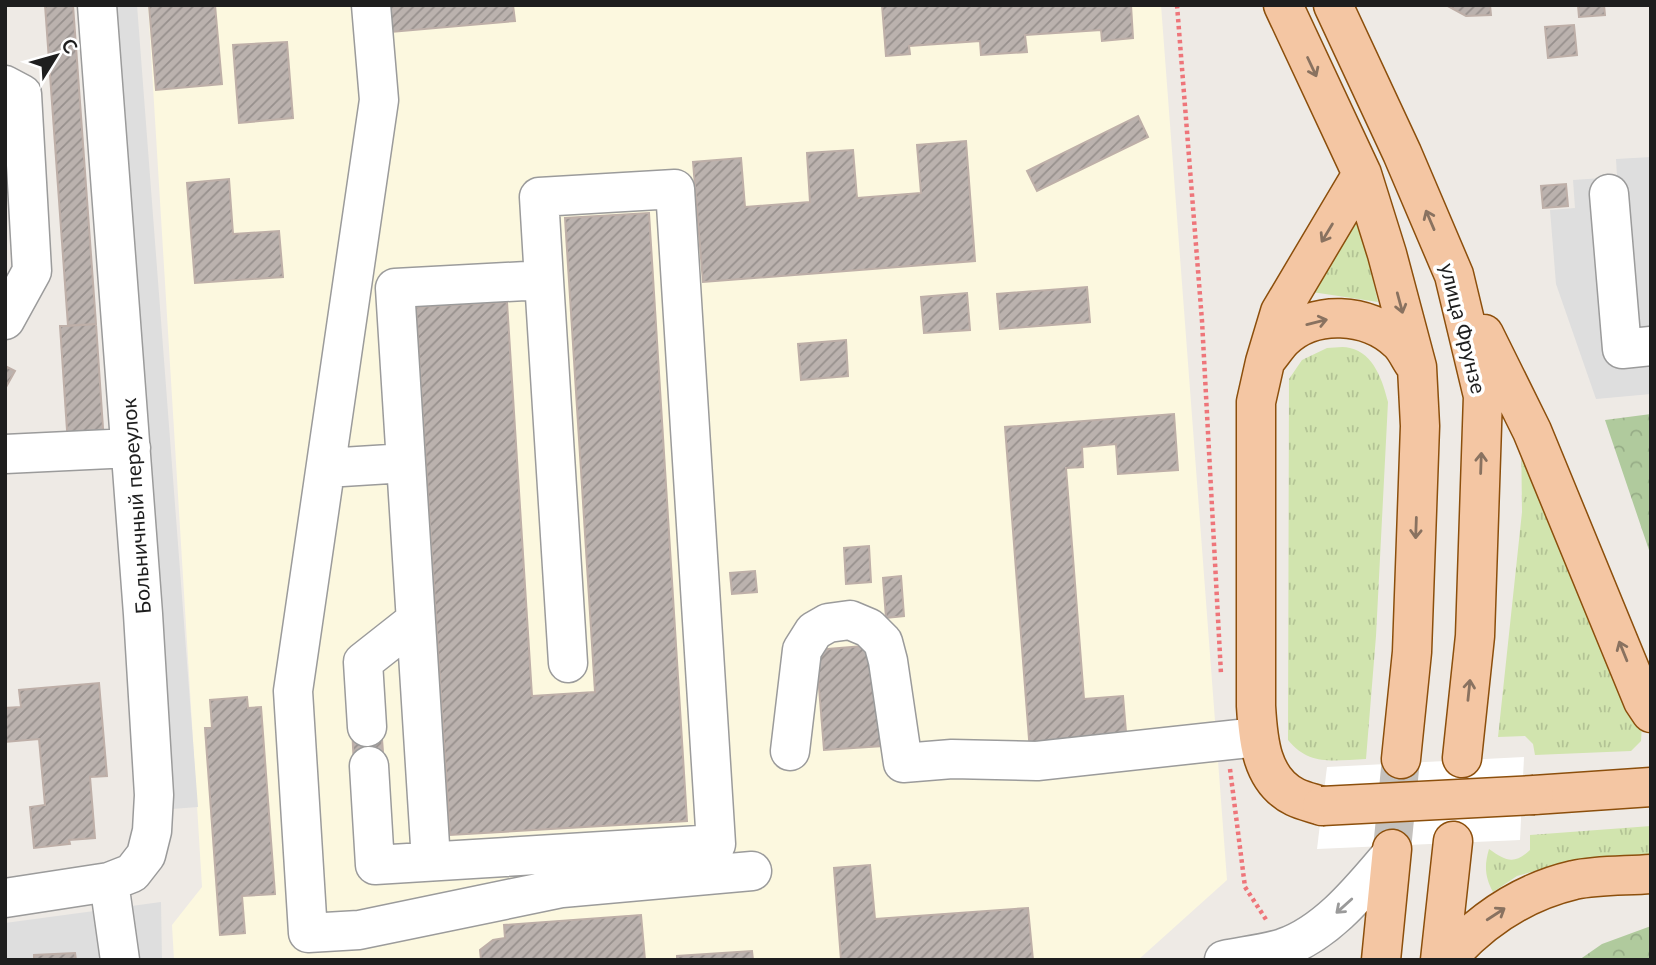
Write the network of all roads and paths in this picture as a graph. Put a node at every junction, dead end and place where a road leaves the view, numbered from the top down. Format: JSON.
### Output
{"nodes":[{"id":1,"x":97,"y":5,"type":"edge"},
{"id":2,"x":371,"y":5,"type":"edge"},
{"id":3,"x":1177,"y":5,"type":"edge"},
{"id":4,"x":1283,"y":5,"type":"edge"},
{"id":5,"x":1333,"y":5,"type":"edge"},
{"id":6,"x":5,"y":85,"type":"edge"},
{"id":7,"x":1362,"y":174,"type":"junction"},
{"id":8,"x":1609,"y":194,"type":"dead end"},
{"id":9,"x":1454,"y":275,"type":"junction"},
{"id":10,"x":544,"y":279,"type":"junction"},
{"id":11,"x":5,"y":320,"type":"edge"},
{"id":12,"x":1651,"y":346,"type":"edge"},
{"id":13,"x":1265,"y":362,"type":"junction"},
{"id":14,"x":1417,"y":367,"type":"junction"},
{"id":15,"x":131,"y":448,"type":"junction"},
{"id":16,"x":5,"y":454,"type":"edge"},
{"id":17,"x":406,"y":463,"type":"junction"},
{"id":18,"x":326,"y":468,"type":"junction"},
{"id":19,"x":415,"y":621,"type":"junction"},
{"id":20,"x":568,"y":663,"type":"dead end"},
{"id":21,"x":1222,"y":686,"type":"dead end"},
{"id":22,"x":1651,"y":713,"type":"edge"},
{"id":23,"x":367,"y":727,"type":"dead end"},
{"id":24,"x":1242,"y":739,"type":"junction"},
{"id":25,"x":790,"y":751,"type":"dead end"},
{"id":26,"x":1462,"y":758,"type":"dead end"},
{"id":27,"x":1401,"y":759,"type":"tunnel mouth"},
{"id":28,"x":369,"y":766,"type":"dead end"},
{"id":29,"x":1651,"y":787,"type":"edge"},
{"id":30,"x":1453,"y":841,"type":"dead end"},
{"id":31,"x":1391,"y":853,"type":"joint"},
{"id":32,"x":431,"y":862,"type":"junction"},
{"id":33,"x":752,"y":871,"type":"dead end"},
{"id":34,"x":1651,"y":874,"type":"edge"},
{"id":35,"x":109,"y":883,"type":"junction"},
{"id":36,"x":5,"y":898,"type":"edge"},
{"id":37,"x":1290,"y":943,"type":"edge"},
{"id":38,"x":120,"y":960,"type":"edge"},
{"id":39,"x":1224,"y":960,"type":"edge"},
{"id":40,"x":1381,"y":960,"type":"edge"},
{"id":41,"x":1440,"y":960,"type":"edge"},
{"id":42,"x":1446,"y":960,"type":"edge"}],
"edges":[{"from":1,"to":15,"type":"street","name":"Больничный переулок"},
{"from":2,"to":18,"type":"street"},
{"from":3,"to":21,"type":"path"},
{"from":4,"to":7,"type":"main road","one_way":true},
{"from":9,"to":5,"type":"main road","name":"улица Фрунзе","one_way":true},
{"from":6,"to":11,"type":"street"},
{"from":7,"to":13,"type":"main road","one_way":true},
{"from":7,"to":14,"type":"main road","one_way":true},
{"from":8,"to":12,"type":"street"},
{"from":22,"to":9,"type":"main road","one_way":true},
{"from":26,"to":9,"type":"main road","name":"улица Фрунзе","one_way":true},
{"from":10,"to":17,"type":"street"},
{"from":10,"to":20,"type":"street"},
{"from":10,"to":32,"type":"street"},
{"from":13,"to":14,"type":"main road","one_way":true},
{"from":13,"to":24,"type":"main road"},
{"from":14,"to":27,"type":"main road","one_way":true},
{"from":15,"to":16,"type":"street"},
{"from":15,"to":35,"type":"street","name":"Больничный переулок"},
{"from":17,"to":18,"type":"street"},
{"from":17,"to":19,"type":"street"},
{"from":18,"to":33,"type":"street"},
{"from":19,"to":23,"type":"street"},
{"from":19,"to":32,"type":"street"},
{"from":24,"to":25,"type":"street"},
{"from":24,"to":29,"type":"main road","bridge":true},
{"from":24,"to":37,"type":"path"},
{"from":28,"to":32,"type":"street"},
{"from":30,"to":41,"type":"main road"},
{"from":31,"to":37,"type":"street","one_way":true},
{"from":31,"to":40,"type":"main road"},
{"from":42,"to":34,"type":"main road","one_way":true},
{"from":35,"to":36,"type":"street","name":"Больничный переулок"},
{"from":35,"to":38,"type":"street"},
{"from":37,"to":39,"type":"street"}]}
